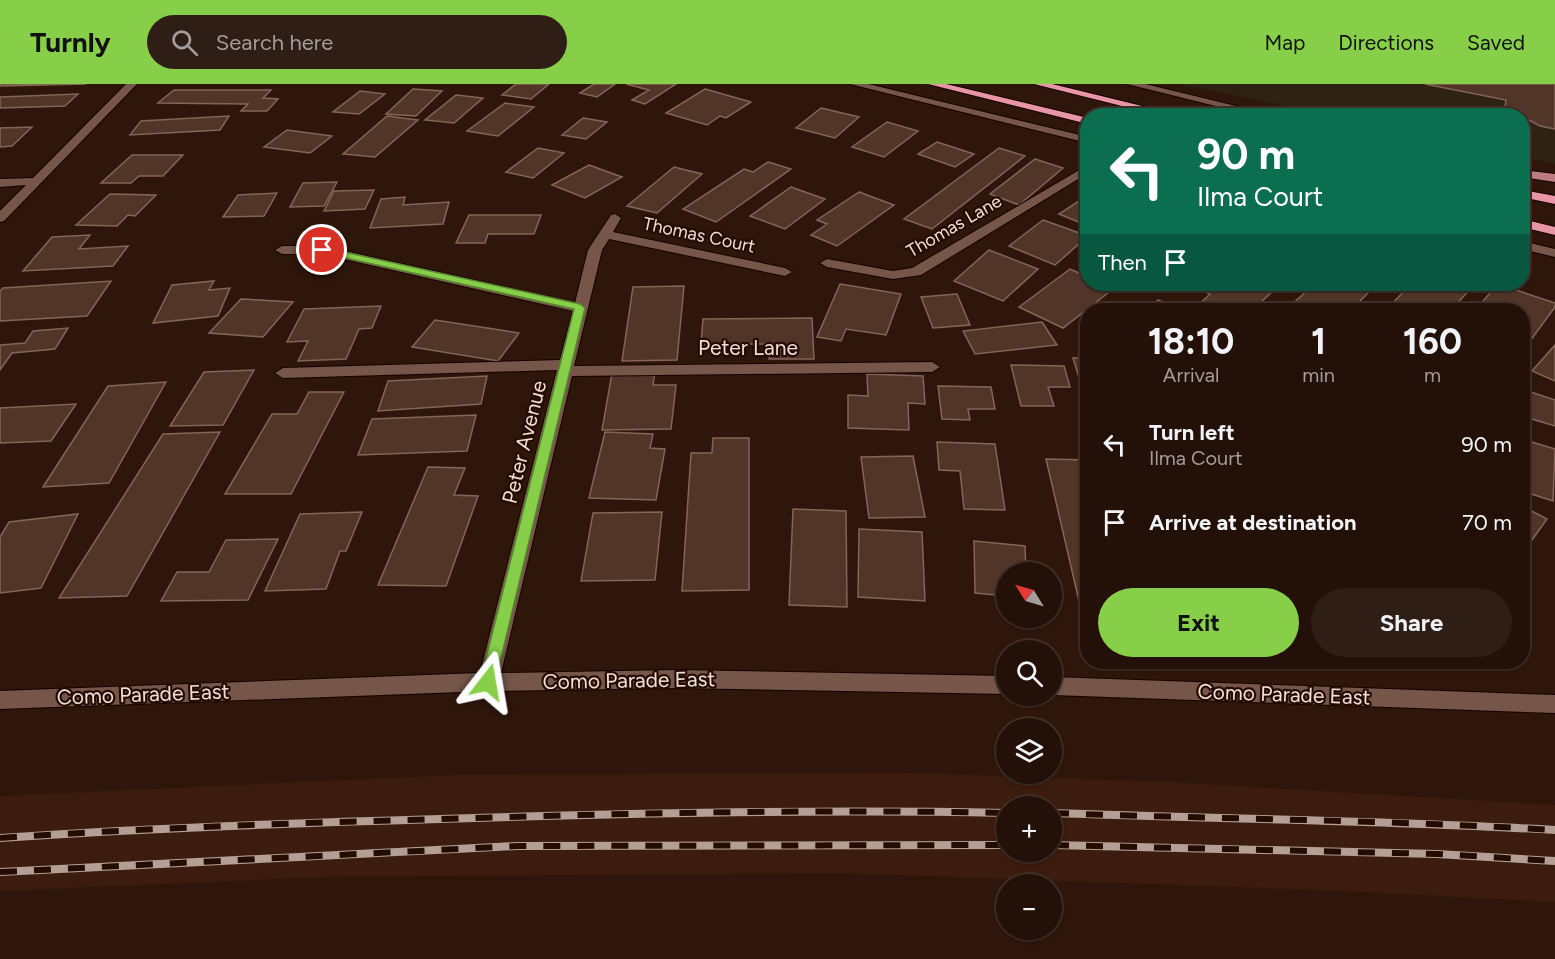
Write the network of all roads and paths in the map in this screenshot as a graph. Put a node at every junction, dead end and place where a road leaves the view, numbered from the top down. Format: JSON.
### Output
{"nodes":[{"id":1,"x":132,"y":84,"type":"edge"},
{"id":2,"x":855,"y":84,"type":"edge"},
{"id":3,"x":933,"y":84,"type":"edge"},
{"id":4,"x":1039,"y":84,"type":"edge"},
{"id":5,"x":1132,"y":84,"type":"edge"},
{"id":6,"x":1143,"y":108,"type":"edge"},
{"id":7,"x":1237,"y":108,"type":"edge"},
{"id":8,"x":1080,"y":118,"type":"edge"},
{"id":9,"x":1080,"y":138,"type":"edge"},
{"id":10,"x":1080,"y":173,"type":"edge"},
{"id":11,"x":1530,"y":174,"type":"edge"},
{"id":12,"x":1555,"y":178,"type":"edge"},
{"id":13,"x":36,"y":182,"type":"junction"},
{"id":14,"x":0,"y":183,"type":"edge"},
{"id":15,"x":1530,"y":195,"type":"edge"},
{"id":16,"x":1555,"y":200,"type":"edge"},
{"id":17,"x":0,"y":218,"type":"edge"},
{"id":18,"x":615,"y":218,"type":"dead end"},
{"id":19,"x":1530,"y":225,"type":"edge"},
{"id":20,"x":1555,"y":231,"type":"edge"},
{"id":21,"x":605,"y":234,"type":"junction"},
{"id":22,"x":1530,"y":247,"type":"edge"},
{"id":23,"x":282,"y":250,"type":"dead end"},
{"id":24,"x":1555,"y":253,"type":"edge"},
{"id":25,"x":827,"y":263,"type":"dead end"},
{"id":26,"x":785,"y":272,"type":"dead end"},
{"id":27,"x":580,"y":308,"type":"junction"},
{"id":28,"x":932,"y":367,"type":"dead end"},
{"id":29,"x":565,"y":368,"type":"junction"},
{"id":30,"x":283,"y":373,"type":"dead end"},
{"id":31,"x":488,"y":682,"type":"junction"},
{"id":32,"x":996,"y":685,"type":"edge"},
{"id":33,"x":1062,"y":687,"type":"edge"},
{"id":34,"x":0,"y":700,"type":"edge"},
{"id":35,"x":1555,"y":704,"type":"edge"}],
"edges":[{"from":1,"to":13,"type":"street"},
{"from":2,"to":9,"type":"street"},
{"from":3,"to":8,"type":"highway"},
{"from":4,"to":6,"type":"highway"},
{"from":5,"to":7,"type":"street"},
{"from":10,"to":25,"type":"street","name":"Thomas Lane"},
{"from":11,"to":12,"type":"main road"},
{"from":13,"to":14,"type":"street"},
{"from":13,"to":17,"type":"street"},
{"from":15,"to":16,"type":"highway"},
{"from":18,"to":21,"type":"street","name":"Peter Avenue"},
{"from":19,"to":20,"type":"highway"},
{"from":21,"to":26,"type":"street","name":"Thomas Court"},
{"from":21,"to":27,"type":"street","name":"Peter Avenue"},
{"from":22,"to":24,"type":"street"},
{"from":23,"to":27,"type":"street"},
{"from":27,"to":29,"type":"street","name":"Peter Avenue"},
{"from":28,"to":29,"type":"street","name":"Peter Lane"},
{"from":29,"to":30,"type":"street","name":"Peter Lane"},
{"from":29,"to":31,"type":"street","name":"Peter Avenue"},
{"from":31,"to":32,"type":"street","name":"Como Parade East"},
{"from":31,"to":34,"type":"street","name":"Como Parade East"},
{"from":33,"to":35,"type":"street","name":"Como Parade East"}]}
